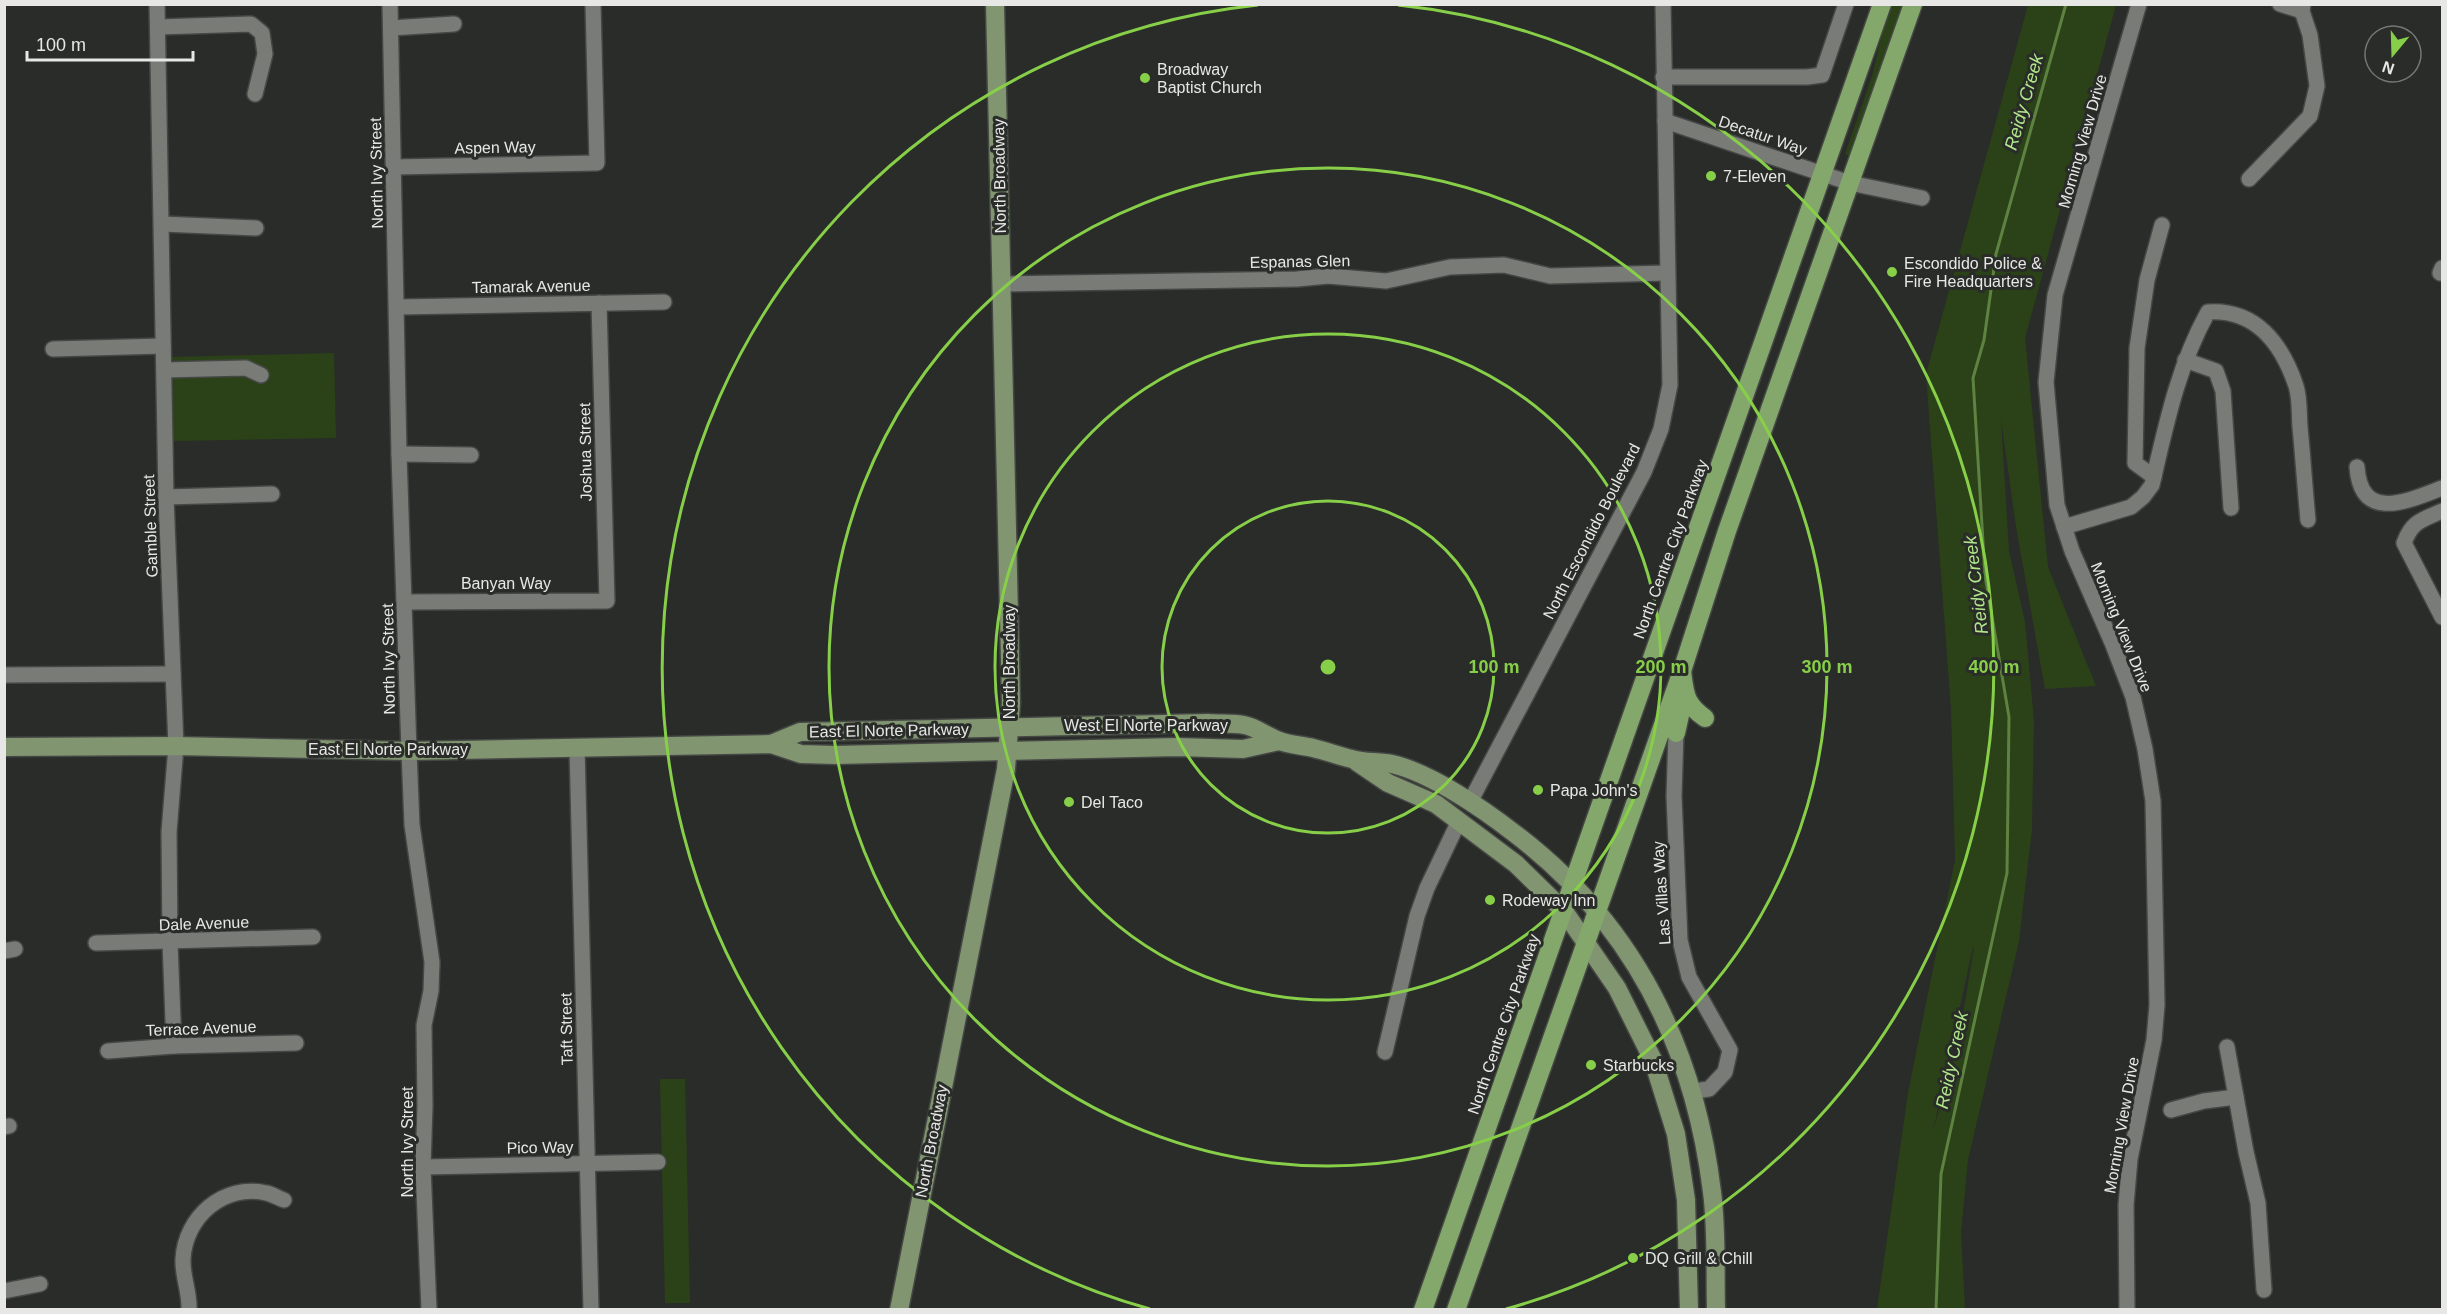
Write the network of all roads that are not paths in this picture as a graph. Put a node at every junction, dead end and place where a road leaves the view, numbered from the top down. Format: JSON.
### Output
{"nodes":[{"id":1,"x":157,"y":4,"type":"edge"},
{"id":2,"x":390,"y":4,"type":"edge"},
{"id":3,"x":593,"y":4,"type":"edge"},
{"id":4,"x":995,"y":4,"type":"edge"},
{"id":5,"x":1662,"y":4,"type":"edge"},
{"id":6,"x":1846,"y":4,"type":"edge"},
{"id":7,"x":1882,"y":4,"type":"edge"},
{"id":8,"x":1913,"y":4,"type":"edge"},
{"id":9,"x":2139,"y":4,"type":"edge"},
{"id":10,"x":2280,"y":4,"type":"edge"},
{"id":11,"x":2302,"y":8,"type":"edge"},
{"id":12,"x":454,"y":24,"type":"dead end"},
{"id":13,"x":158,"y":27,"type":"junction"},
{"id":14,"x":391,"y":28,"type":"junction"},
{"id":15,"x":1663,"y":77,"type":"junction"},
{"id":16,"x":255,"y":94,"type":"dead end"},
{"id":17,"x":1665,"y":121,"type":"junction"},
{"id":18,"x":394,"y":167,"type":"junction"},
{"id":19,"x":1823,"y":175,"type":"junction"},
{"id":20,"x":2249,"y":178,"type":"dead end"},
{"id":21,"x":1850,"y":183,"type":"junction"},
{"id":22,"x":1922,"y":198,"type":"dead end"},
{"id":23,"x":162,"y":224,"type":"junction"},
{"id":24,"x":2162,"y":225,"type":"dead end"},
{"id":25,"x":256,"y":228,"type":"dead end"},
{"id":26,"x":1667,"y":273,"type":"junction"},
{"id":27,"x":1002,"y":284,"type":"junction"},
{"id":28,"x":664,"y":302,"type":"dead end"},
{"id":29,"x":599,"y":303,"type":"junction"},
{"id":30,"x":397,"y":307,"type":"junction"},
{"id":31,"x":164,"y":346,"type":"junction"},
{"id":32,"x":53,"y":349,"type":"dead end"},
{"id":33,"x":2185,"y":360,"type":"junction"},
{"id":34,"x":164,"y":370,"type":"junction"},
{"id":35,"x":261,"y":375,"type":"dead end"},
{"id":36,"x":399,"y":454,"type":"junction"},
{"id":37,"x":471,"y":455,"type":"dead end"},
{"id":38,"x":2357,"y":467,"type":"dead end"},
{"id":39,"x":2154,"y":477,"type":"junction"},
{"id":40,"x":2442,"y":488,"type":"edge"},
{"id":41,"x":272,"y":494,"type":"dead end"},
{"id":42,"x":166,"y":497,"type":"junction"},
{"id":43,"x":2231,"y":508,"type":"dead end"},
{"id":44,"x":2442,"y":511,"type":"edge"},
{"id":45,"x":2308,"y":520,"type":"dead end"},
{"id":46,"x":2064,"y":527,"type":"junction"},
{"id":47,"x":607,"y":601,"type":"joint"},
{"id":48,"x":405,"y":602,"type":"junction"},
{"id":49,"x":2442,"y":617,"type":"edge"},
{"id":50,"x":1682,"y":671,"type":"junction"},
{"id":51,"x":173,"y":674,"type":"junction"},
{"id":52,"x":4,"y":675,"type":"edge"},
{"id":53,"x":1684,"y":693,"type":"junction"},
{"id":54,"x":1705,"y":718,"type":"dead end"},
{"id":55,"x":1009,"y":726,"type":"junction"},
{"id":56,"x":1676,"y":733,"type":"joint"},
{"id":57,"x":1279,"y":741,"type":"junction"},
{"id":58,"x":771,"y":744,"type":"junction"},
{"id":59,"x":176,"y":746,"type":"junction"},
{"id":60,"x":4,"y":747,"type":"edge"},
{"id":61,"x":577,"y":747,"type":"junction"},
{"id":62,"x":1008,"y":751,"type":"junction"},
{"id":63,"x":409,"y":752,"type":"junction"},
{"id":64,"x":1354,"y":760,"type":"junction"},
{"id":65,"x":1470,"y":802,"type":"junction"},
{"id":66,"x":1459,"y":822,"type":"junction"},
{"id":67,"x":1573,"y":884,"type":"junction"},
{"id":68,"x":1596,"y":910,"type":"junction"},
{"id":69,"x":1564,"y":911,"type":"junction"},
{"id":70,"x":314,"y":937,"type":"dead end"},
{"id":71,"x":1585,"y":941,"type":"junction"},
{"id":72,"x":170,"y":942,"type":"junction"},
{"id":73,"x":96,"y":943,"type":"dead end"},
{"id":74,"x":296,"y":1043,"type":"dead end"},
{"id":75,"x":174,"y":1046,"type":"junction"},
{"id":76,"x":2227,"y":1047,"type":"dead end"},
{"id":77,"x":108,"y":1051,"type":"dead end"},
{"id":78,"x":1385,"y":1052,"type":"dead end"},
{"id":79,"x":1693,"y":1091,"type":"junction"},
{"id":80,"x":2236,"y":1097,"type":"junction"},
{"id":81,"x":2171,"y":1110,"type":"dead end"},
{"id":82,"x":658,"y":1162,"type":"dead end"},
{"id":83,"x":587,"y":1164,"type":"junction"},
{"id":84,"x":423,"y":1167,"type":"junction"},
{"id":85,"x":284,"y":1200,"type":"dead end"},
{"id":86,"x":40,"y":1284,"type":"dead end"},
{"id":87,"x":2264,"y":1290,"type":"dead end"},
{"id":88,"x":4,"y":1291,"type":"edge"},
{"id":89,"x":189,"y":1310,"type":"edge"},
{"id":90,"x":429,"y":1310,"type":"edge"},
{"id":91,"x":591,"y":1310,"type":"edge"},
{"id":92,"x":899,"y":1310,"type":"edge"},
{"id":93,"x":1423,"y":1310,"type":"edge"},
{"id":94,"x":1456,"y":1310,"type":"edge"},
{"id":95,"x":1689,"y":1310,"type":"edge"},
{"id":96,"x":1716,"y":1310,"type":"edge"},
{"id":97,"x":2127,"y":1310,"type":"edge"}],
"edges":[{"from":1,"to":13,"type":"street","name":"Gamble Street"},
{"from":2,"to":14,"type":"street","name":"North Ivy Street"},
{"from":3,"to":18,"type":"street","name":"Aspen Way"},
{"from":4,"to":27,"type":"main road","name":"North Broadway"},
{"from":5,"to":15,"type":"street","name":"North Escondido Boulevard"},
{"from":6,"to":15,"type":"street"},
{"from":7,"to":19,"type":"highway","name":"North Centre City Parkway"},
{"from":8,"to":21,"type":"highway"},
{"from":9,"to":46,"type":"street","name":"Morning View Drive"},
{"from":10,"to":11,"type":"street"},
{"from":11,"to":20,"type":"street"},
{"from":12,"to":14,"type":"street"},
{"from":13,"to":16,"type":"street"},
{"from":13,"to":23,"type":"street","name":"Gamble Street"},
{"from":14,"to":18,"type":"street","name":"North Ivy Street"},
{"from":15,"to":17,"type":"street","name":"North Escondido Boulevard"},
{"from":17,"to":19,"type":"street","name":"Decatur Way"},
{"from":17,"to":26,"type":"street","name":"North Escondido Boulevard"},
{"from":18,"to":30,"type":"street","name":"North Ivy Street"},
{"from":19,"to":21,"type":"street","name":"Decatur Way"},
{"from":19,"to":67,"type":"highway","name":"North Centre City Parkway"},
{"from":21,"to":22,"type":"street","name":"Decatur Way"},
{"from":21,"to":50,"type":"highway"},
{"from":23,"to":25,"type":"street"},
{"from":23,"to":31,"type":"street","name":"Gamble Street"},
{"from":24,"to":39,"type":"street"},
{"from":26,"to":27,"type":"street","name":"Espanas Glen"},
{"from":26,"to":65,"type":"street","name":"North Escondido Boulevard"},
{"from":27,"to":55,"type":"main road","name":"North Broadway"},
{"from":28,"to":29,"type":"street","name":"Tamarak Avenue"},
{"from":29,"to":30,"type":"street","name":"Tamarak Avenue"},
{"from":29,"to":47,"type":"street","name":"Joshua Street"},
{"from":30,"to":36,"type":"street","name":"North Ivy Street"},
{"from":31,"to":32,"type":"street"},
{"from":31,"to":34,"type":"street","name":"Gamble Street"},
{"from":33,"to":39,"type":"street"},
{"from":33,"to":43,"type":"street"},
{"from":33,"to":45,"type":"street"},
{"from":34,"to":35,"type":"street"},
{"from":34,"to":42,"type":"street","name":"Gamble Street"},
{"from":36,"to":37,"type":"street"},
{"from":36,"to":48,"type":"street","name":"North Ivy Street"},
{"from":38,"to":40,"type":"street"},
{"from":39,"to":46,"type":"street"},
{"from":41,"to":42,"type":"street"},
{"from":42,"to":51,"type":"street","name":"Gamble Street"},
{"from":44,"to":49,"type":"street"},
{"from":46,"to":97,"type":"street","name":"Morning View Drive"},
{"from":47,"to":48,"type":"street","name":"Banyan Way"},
{"from":48,"to":63,"type":"street","name":"North Ivy Street"},
{"from":50,"to":53,"type":"highway"},
{"from":50,"to":68,"type":"highway"},
{"from":51,"to":52,"type":"street"},
{"from":51,"to":59,"type":"street","name":"Gamble Street"},
{"from":53,"to":54,"type":"highway"},
{"from":53,"to":56,"type":"highway"},
{"from":55,"to":57,"type":"main road","name":"West El Norte Parkway"},
{"from":55,"to":58,"type":"main road","name":"East El Norte Parkway"},
{"from":55,"to":62,"type":"main road","name":"North Broadway"},
{"from":56,"to":79,"type":"street","name":"Las Villas Way"},
{"from":57,"to":62,"type":"main road","name":"West El Norte Parkway"},
{"from":57,"to":64,"type":"main road","name":"West El Norte Parkway"},
{"from":58,"to":61,"type":"main road","name":"East El Norte Parkway"},
{"from":58,"to":62,"type":"main road","name":"East El Norte Parkway"},
{"from":59,"to":60,"type":"main road","name":"East El Norte Parkway"},
{"from":59,"to":63,"type":"main road","name":"East El Norte Parkway"},
{"from":59,"to":72,"type":"street","name":"Gamble Street"},
{"from":61,"to":63,"type":"main road","name":"East El Norte Parkway"},
{"from":61,"to":83,"type":"street","name":"Taft Street"},
{"from":62,"to":92,"type":"main road","name":"North Broadway"},
{"from":63,"to":84,"type":"street","name":"North Ivy Street"},
{"from":64,"to":65,"type":"main road","name":"West El Norte Parkway"},
{"from":64,"to":66,"type":"main road","name":"West El Norte Parkway"},
{"from":65,"to":67,"type":"main road","name":"West El Norte Parkway"},
{"from":66,"to":69,"type":"main road","name":"West El Norte Parkway"},
{"from":66,"to":78,"type":"street"},
{"from":67,"to":68,"type":"main road","name":"West El Norte Parkway"},
{"from":67,"to":69,"type":"highway","name":"North Centre City Parkway"},
{"from":68,"to":71,"type":"highway"},
{"from":68,"to":79,"type":"main road","name":"West El Norte Parkway"},
{"from":69,"to":71,"type":"main road","name":"West El Norte Parkway"},
{"from":69,"to":93,"type":"highway","name":"North Centre City Parkway"},
{"from":70,"to":72,"type":"street","name":"Dale Avenue"},
{"from":71,"to":94,"type":"highway"},
{"from":71,"to":95,"type":"main road","name":"West El Norte Parkway"},
{"from":72,"to":73,"type":"street","name":"Dale Avenue"},
{"from":72,"to":75,"type":"street","name":"Gamble Street"},
{"from":74,"to":75,"type":"street","name":"Terrace Avenue"},
{"from":75,"to":77,"type":"street","name":"Terrace Avenue"},
{"from":76,"to":80,"type":"street"},
{"from":79,"to":96,"type":"main road","name":"West El Norte Parkway"},
{"from":80,"to":81,"type":"street"},
{"from":80,"to":87,"type":"street"},
{"from":82,"to":83,"type":"street","name":"Pico Way"},
{"from":83,"to":84,"type":"street","name":"Pico Way"},
{"from":83,"to":91,"type":"street","name":"Taft Street"},
{"from":84,"to":90,"type":"street","name":"North Ivy Street"},
{"from":85,"to":89,"type":"street"},
{"from":86,"to":88,"type":"street"}]}
